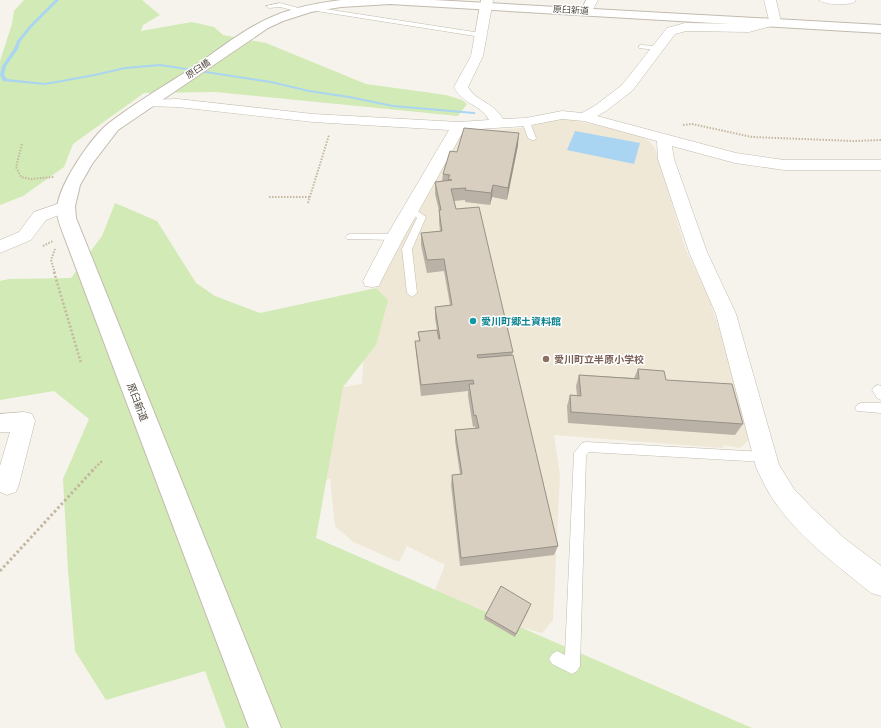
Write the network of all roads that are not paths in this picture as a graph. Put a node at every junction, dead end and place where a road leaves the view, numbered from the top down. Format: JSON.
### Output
{"nodes":[{"id":1,"x":770,"y":0,"type":"edge"},
{"id":2,"x":825,"y":0,"type":"edge"},
{"id":3,"x":850,"y":2,"type":"edge"},
{"id":4,"x":486,"y":3,"type":"edge"},
{"id":5,"x":269,"y":6,"type":"dead end"},
{"id":6,"x":589,"y":6,"type":"edge"},
{"id":7,"x":303,"y":9,"type":"junction"},
{"id":8,"x":775,"y":22,"type":"junction"},
{"id":9,"x":881,"y":29,"type":"edge"},
{"id":10,"x":481,"y":35,"type":"junction"},
{"id":11,"x":244,"y":38,"type":"joint"},
{"id":12,"x":641,"y":47,"type":"dead end"},
{"id":13,"x":656,"y":48,"type":"junction"},
{"id":14,"x":150,"y":102,"type":"junction"},
{"id":15,"x":584,"y":117,"type":"junction"},
{"id":16,"x":526,"y":122,"type":"junction"},
{"id":17,"x":500,"y":124,"type":"junction"},
{"id":18,"x":459,"y":126,"type":"junction"},
{"id":19,"x":671,"y":132,"type":"junction"},
{"id":20,"x":532,"y":138,"type":"dead end"},
{"id":21,"x":881,"y":165,"type":"edge"},
{"id":22,"x":66,"y":206,"type":"junction"},
{"id":23,"x":411,"y":209,"type":"junction"},
{"id":24,"x":350,"y":237,"type":"dead end"},
{"id":25,"x":395,"y":238,"type":"junction"},
{"id":26,"x":0,"y":247,"type":"edge"},
{"id":27,"x":372,"y":281,"type":"dead end"},
{"id":28,"x":412,"y":293,"type":"dead end"},
{"id":29,"x":861,"y":408,"type":"dead end"},
{"id":30,"x":881,"y":408,"type":"edge"},
{"id":31,"x":0,"y":423,"type":"edge"},
{"id":32,"x":765,"y":457,"type":"junction"},
{"id":33,"x":7,"y":484,"type":"dead end"},
{"id":34,"x":881,"y":583,"type":"edge"},
{"id":35,"x":557,"y":659,"type":"dead end"},
{"id":36,"x":265,"y":728,"type":"edge"}],
"edges":[{"from":1,"to":8,"type":"street"},
{"from":2,"to":3,"type":"street"},
{"from":4,"to":6,"type":"street","name":"原臼新道"},
{"from":4,"to":7,"type":"street","name":"原臼新道"},
{"from":4,"to":10,"type":"street"},
{"from":5,"to":7,"type":"lane"},
{"from":6,"to":8,"type":"street","name":"原臼新道"},
{"from":7,"to":10,"type":"lane"},
{"from":7,"to":11,"type":"street","name":"原臼新道"},
{"from":8,"to":9,"type":"street","name":"原臼新道"},
{"from":8,"to":13,"type":"street"},
{"from":10,"to":17,"type":"street"},
{"from":11,"to":14,"type":"street","name":"原臼橋"},
{"from":12,"to":13,"type":"lane"},
{"from":13,"to":15,"type":"street"},
{"from":14,"to":18,"type":"street"},
{"from":14,"to":22,"type":"street","name":"原臼新道"},
{"from":15,"to":16,"type":"street"},
{"from":15,"to":19,"type":"street"},
{"from":16,"to":17,"type":"street"},
{"from":16,"to":20,"type":"lane"},
{"from":17,"to":18,"type":"street"},
{"from":18,"to":23,"type":"street"},
{"from":19,"to":21,"type":"street"},
{"from":19,"to":32,"type":"street"},
{"from":22,"to":26,"type":"street"},
{"from":22,"to":36,"type":"street","name":"原臼新道"},
{"from":23,"to":25,"type":"street"},
{"from":23,"to":28,"type":"lane"},
{"from":24,"to":25,"type":"lane"},
{"from":25,"to":27,"type":"street"},
{"from":29,"to":30,"type":"lane"},
{"from":31,"to":33,"type":"street"},
{"from":32,"to":34,"type":"street"},
{"from":32,"to":35,"type":"lane"}]}
